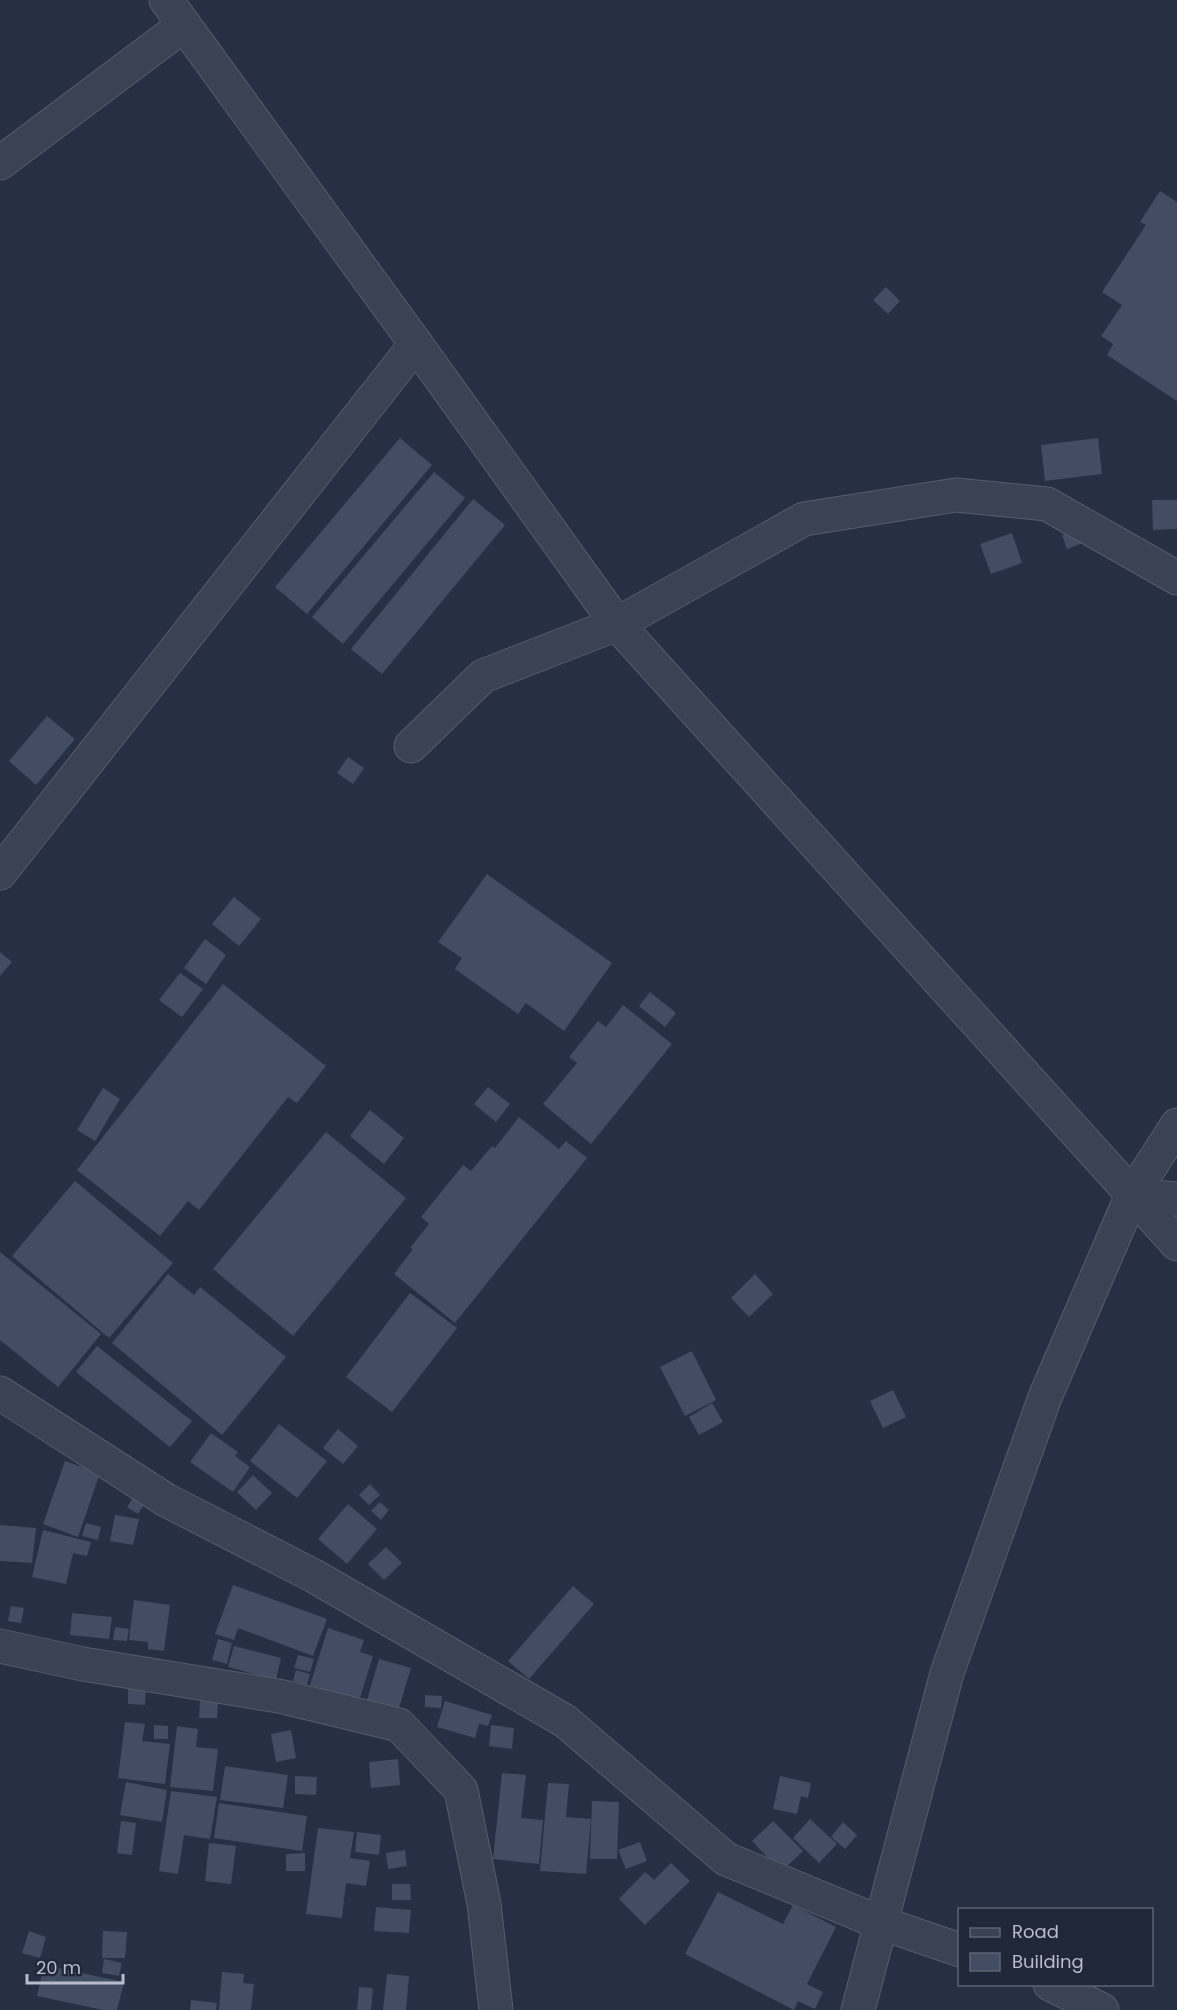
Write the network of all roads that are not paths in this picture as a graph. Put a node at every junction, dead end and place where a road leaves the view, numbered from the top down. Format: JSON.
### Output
{"nodes":[{"id":1,"x":175,"y":12,"type":"edge"},
{"id":2,"x":0,"y":163,"type":"edge"},
{"id":3,"x":416,"y":344,"type":"junction"},
{"id":4,"x":1177,"y":578,"type":"edge"},
{"id":5,"x":617,"y":624,"type":"junction"},
{"id":6,"x":411,"y":746,"type":"dead end"},
{"id":7,"x":0,"y":873,"type":"edge"},
{"id":8,"x":1177,"y":1125,"type":"edge"},
{"id":9,"x":1132,"y":1195,"type":"junction"},
{"id":10,"x":1177,"y":1200,"type":"edge"},
{"id":11,"x":1177,"y":1244,"type":"edge"},
{"id":12,"x":0,"y":1393,"type":"edge"},
{"id":13,"x":0,"y":1646,"type":"edge"},
{"id":14,"x":881,"y":1923,"type":"junction"},
{"id":15,"x":958,"y":1949,"type":"edge"},
{"id":16,"x":1054,"y":1986,"type":"edge"},
{"id":17,"x":496,"y":2010,"type":"edge"},
{"id":18,"x":858,"y":2010,"type":"edge"},
{"id":19,"x":1102,"y":2010,"type":"edge"}],
"edges":[{"from":1,"to":2,"type":"street"},
{"from":1,"to":3,"type":"street"},
{"from":3,"to":5,"type":"street"},
{"from":3,"to":7,"type":"street"},
{"from":4,"to":5,"type":"street"},
{"from":5,"to":6,"type":"street"},
{"from":5,"to":9,"type":"street"},
{"from":8,"to":9,"type":"street"},
{"from":9,"to":10,"type":"street"},
{"from":9,"to":11,"type":"street"},
{"from":9,"to":14,"type":"street"},
{"from":12,"to":14,"type":"street"},
{"from":13,"to":17,"type":"street"},
{"from":14,"to":15,"type":"street"},
{"from":14,"to":18,"type":"street"},
{"from":16,"to":19,"type":"street"}]}
